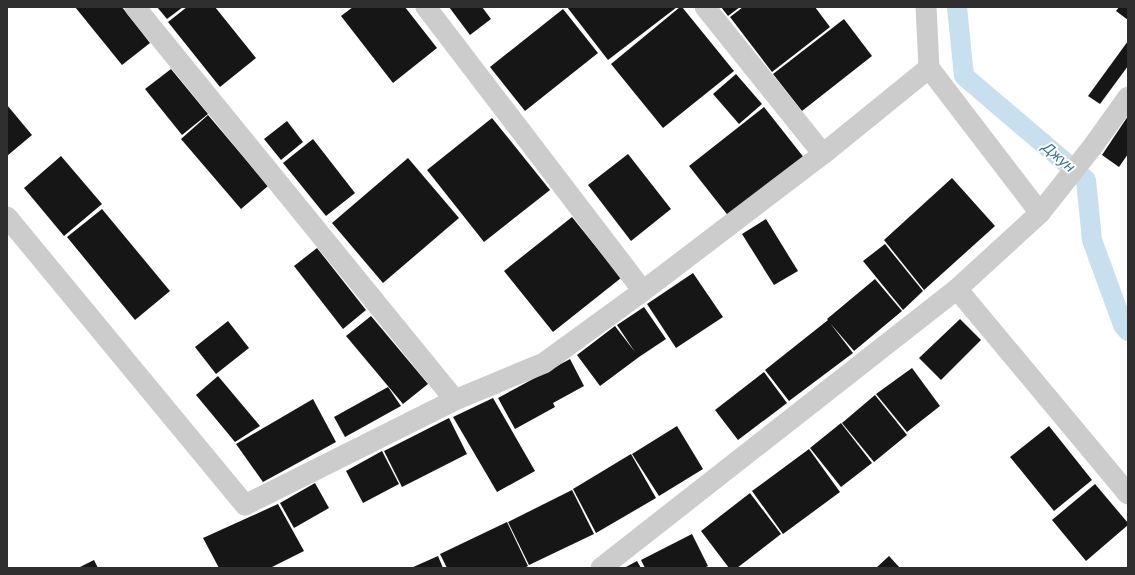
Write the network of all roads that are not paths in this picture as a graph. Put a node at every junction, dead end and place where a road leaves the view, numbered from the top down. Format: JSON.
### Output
{"nodes":[{"id":1,"x":135,"y":7,"type":"edge"},
{"id":2,"x":426,"y":7,"type":"edge"},
{"id":3,"x":705,"y":7,"type":"edge"},
{"id":4,"x":926,"y":7,"type":"edge"},
{"id":5,"x":929,"y":68,"type":"junction"},
{"id":6,"x":1128,"y":98,"type":"edge"},
{"id":7,"x":823,"y":154,"type":"junction"},
{"id":8,"x":1040,"y":213,"type":"junction"},
{"id":9,"x":7,"y":217,"type":"edge"},
{"id":10,"x":957,"y":289,"type":"junction"},
{"id":11,"x":643,"y":291,"type":"junction"},
{"id":12,"x":455,"y":400,"type":"junction"},
{"id":13,"x":1128,"y":494,"type":"edge"},
{"id":14,"x":601,"y":568,"type":"edge"}],
"edges":[{"from":1,"to":12,"type":"street"},
{"from":2,"to":11,"type":"street"},
{"from":3,"to":7,"type":"street"},
{"from":4,"to":5,"type":"street"},
{"from":5,"to":7,"type":"street"},
{"from":5,"to":8,"type":"street"},
{"from":6,"to":8,"type":"street"},
{"from":7,"to":11,"type":"street"},
{"from":8,"to":10,"type":"street"},
{"from":9,"to":12,"type":"street"},
{"from":10,"to":13,"type":"street"},
{"from":10,"to":14,"type":"street"},
{"from":11,"to":12,"type":"street"}]}
